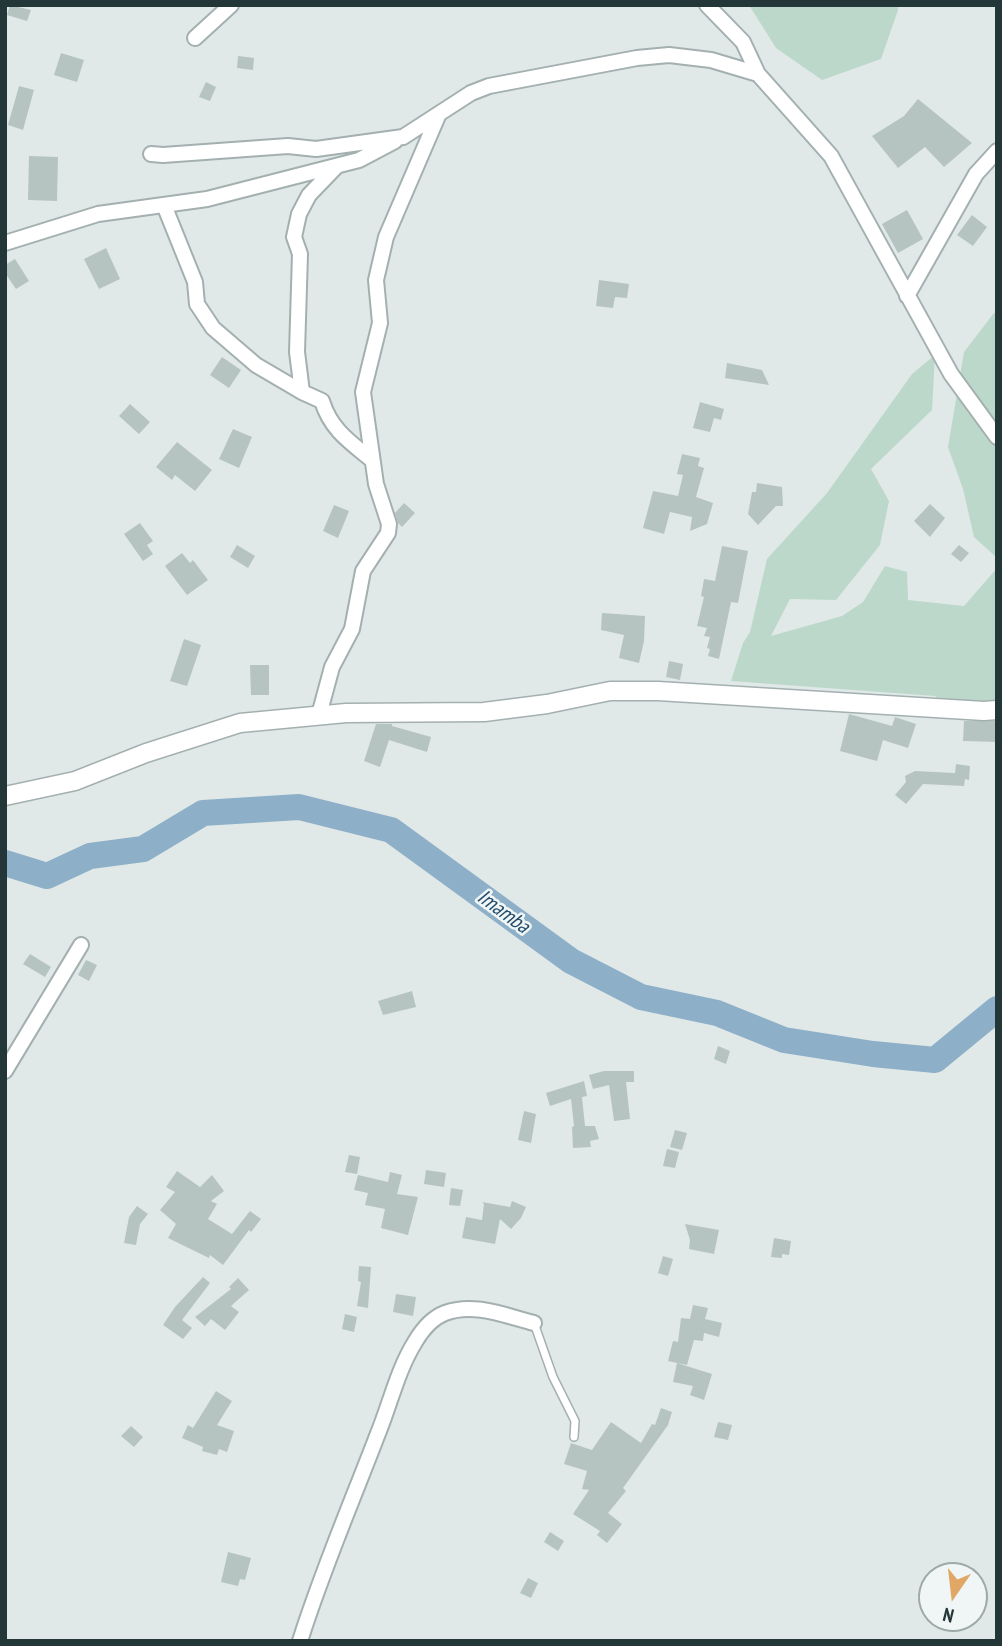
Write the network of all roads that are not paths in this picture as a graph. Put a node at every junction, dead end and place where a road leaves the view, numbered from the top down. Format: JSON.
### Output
{"nodes":[{"id":1,"x":231,"y":5,"type":"edge"},
{"id":2,"x":707,"y":5,"type":"edge"},
{"id":3,"x":195,"y":38,"type":"dead end"},
{"id":4,"x":758,"y":74,"type":"junction"},
{"id":5,"x":438,"y":116,"type":"junction"},
{"id":6,"x":403,"y":137,"type":"junction"},
{"id":7,"x":997,"y":150,"type":"edge"},
{"id":8,"x":151,"y":154,"type":"dead end"},
{"id":9,"x":337,"y":166,"type":"junction"},
{"id":10,"x":164,"y":205,"type":"junction"},
{"id":11,"x":5,"y":243,"type":"edge"},
{"id":12,"x":907,"y":296,"type":"junction"},
{"id":13,"x":302,"y":392,"type":"junction"},
{"id":14,"x":997,"y":437,"type":"edge"},
{"id":15,"x":372,"y":460,"type":"junction"},
{"id":16,"x":997,"y":710,"type":"edge"},
{"id":17,"x":319,"y":715,"type":"junction"},
{"id":18,"x":5,"y":796,"type":"edge"},
{"id":19,"x":81,"y":945,"type":"dead end"},
{"id":20,"x":5,"y":1071,"type":"edge"},
{"id":21,"x":534,"y":1323,"type":"joint"},
{"id":22,"x":574,"y":1437,"type":"dead end"},
{"id":23,"x":300,"y":1641,"type":"edge"}],
"edges":[{"from":1,"to":3,"type":"street"},
{"from":2,"to":4,"type":"street"},
{"from":4,"to":5,"type":"street"},
{"from":4,"to":12,"type":"street"},
{"from":5,"to":6,"type":"street"},
{"from":5,"to":15,"type":"street"},
{"from":6,"to":8,"type":"street"},
{"from":6,"to":9,"type":"street"},
{"from":7,"to":12,"type":"street"},
{"from":9,"to":10,"type":"street"},
{"from":9,"to":13,"type":"street"},
{"from":10,"to":11,"type":"street"},
{"from":10,"to":13,"type":"street"},
{"from":12,"to":14,"type":"street"},
{"from":13,"to":15,"type":"street"},
{"from":15,"to":17,"type":"street"},
{"from":16,"to":17,"type":"street"},
{"from":17,"to":18,"type":"street"},
{"from":19,"to":20,"type":"street"},
{"from":21,"to":22,"type":"lane"},
{"from":21,"to":23,"type":"street"}]}
